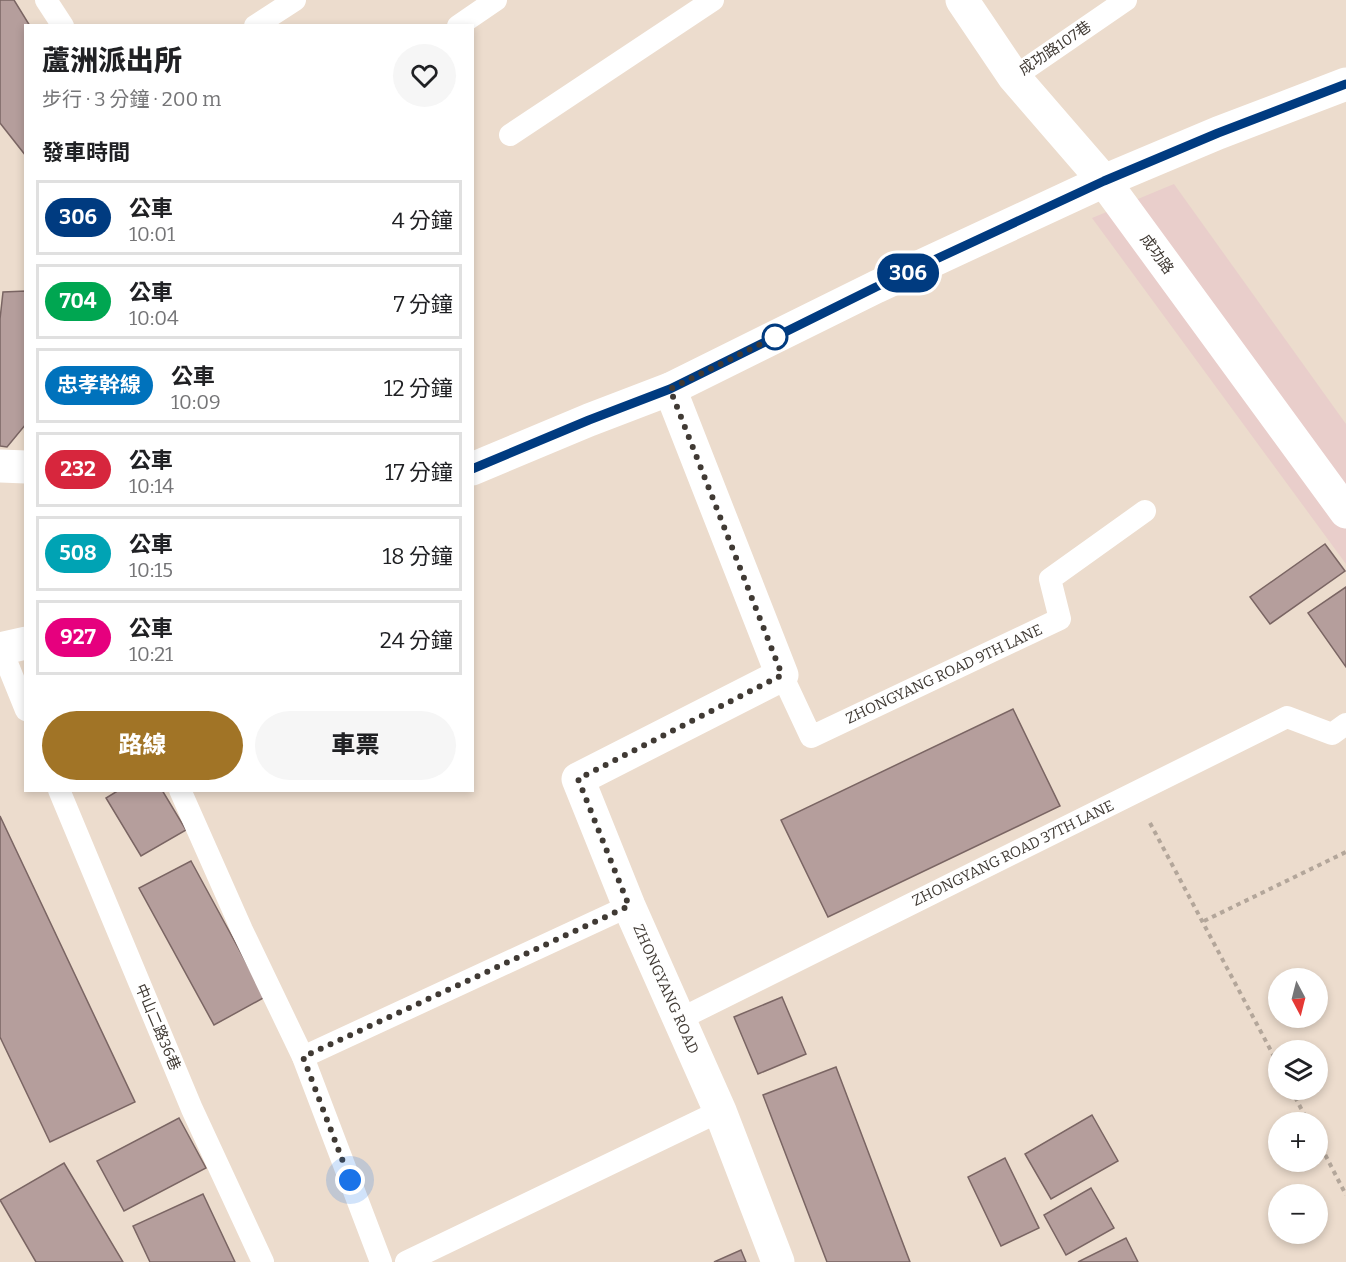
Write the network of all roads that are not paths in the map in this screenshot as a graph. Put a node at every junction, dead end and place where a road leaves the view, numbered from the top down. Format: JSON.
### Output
{"nodes":[{"id":1,"x":46,"y":0,"type":"edge"},
{"id":2,"x":295,"y":0,"type":"edge"},
{"id":3,"x":496,"y":0,"type":"edge"},
{"id":4,"x":713,"y":0,"type":"edge"},
{"id":5,"x":962,"y":0,"type":"edge"},
{"id":6,"x":1126,"y":0,"type":"edge"},
{"id":7,"x":62,"y":24,"type":"edge"},
{"id":8,"x":258,"y":24,"type":"edge"},
{"id":9,"x":461,"y":24,"type":"edge"},
{"id":10,"x":1014,"y":76,"type":"junction"},
{"id":11,"x":1346,"y":84,"type":"edge"},
{"id":12,"x":510,"y":135,"type":"dead end"},
{"id":13,"x":1104,"y":181,"type":"junction"},
{"id":14,"x":670,"y":389,"type":"junction"},
{"id":15,"x":0,"y":466,"type":"edge"},
{"id":16,"x":24,"y":467,"type":"edge"},
{"id":17,"x":474,"y":468,"type":"edge"},
{"id":18,"x":1145,"y":511,"type":"dead end"},
{"id":19,"x":1346,"y":512,"type":"edge"},
{"id":20,"x":24,"y":643,"type":"edge"},
{"id":21,"x":0,"y":648,"type":"edge"},
{"id":22,"x":782,"y":675,"type":"junction"},
{"id":23,"x":24,"y":705,"type":"edge"},
{"id":24,"x":1346,"y":724,"type":"edge"},
{"id":25,"x":60,"y":792,"type":"edge"},
{"id":26,"x":181,"y":792,"type":"edge"},
{"id":27,"x":629,"y":906,"type":"junction"},
{"id":28,"x":680,"y":1019,"type":"junction"},
{"id":29,"x":303,"y":1057,"type":"junction"},
{"id":30,"x":720,"y":1111,"type":"junction"},
{"id":31,"x":263,"y":1262,"type":"edge"},
{"id":32,"x":381,"y":1262,"type":"edge"},
{"id":33,"x":406,"y":1262,"type":"edge"},
{"id":34,"x":778,"y":1262,"type":"edge"}],
"edges":[{"from":1,"to":7,"type":"lane"},
{"from":2,"to":8,"type":"lane"},
{"from":3,"to":9,"type":"lane"},
{"from":4,"to":12,"type":"lane"},
{"from":5,"to":10,"type":"street","name":"成功路"},
{"from":6,"to":10,"type":"lane","name":"成功路107巷"},
{"from":10,"to":13,"type":"street","name":"成功路"},
{"from":11,"to":13,"type":"street"},
{"from":13,"to":14,"type":"street"},
{"from":13,"to":19,"type":"street","name":"成功路"},
{"from":14,"to":17,"type":"street"},
{"from":14,"to":22,"type":"street"},
{"from":15,"to":16,"type":"street"},
{"from":18,"to":22,"type":"lane","name":"ZHONGYANG ROAD 9TH LANE"},
{"from":20,"to":21,"type":"street"},
{"from":21,"to":23,"type":"lane"},
{"from":22,"to":27,"type":"street","name":"ZHONGYANG ROAD"},
{"from":24,"to":28,"type":"lane","name":"ZHONGYANG ROAD 37TH LANE"},
{"from":25,"to":31,"type":"lane","name":"中山二路36巷"},
{"from":26,"to":29,"type":"lane"},
{"from":27,"to":28,"type":"street","name":"ZHONGYANG ROAD"},
{"from":27,"to":29,"type":"lane"},
{"from":28,"to":30,"type":"street","name":"ZHONGYANG ROAD"},
{"from":29,"to":32,"type":"lane"},
{"from":30,"to":33,"type":"lane"},
{"from":30,"to":34,"type":"street","name":"ZHONGYANG ROAD"}]}
